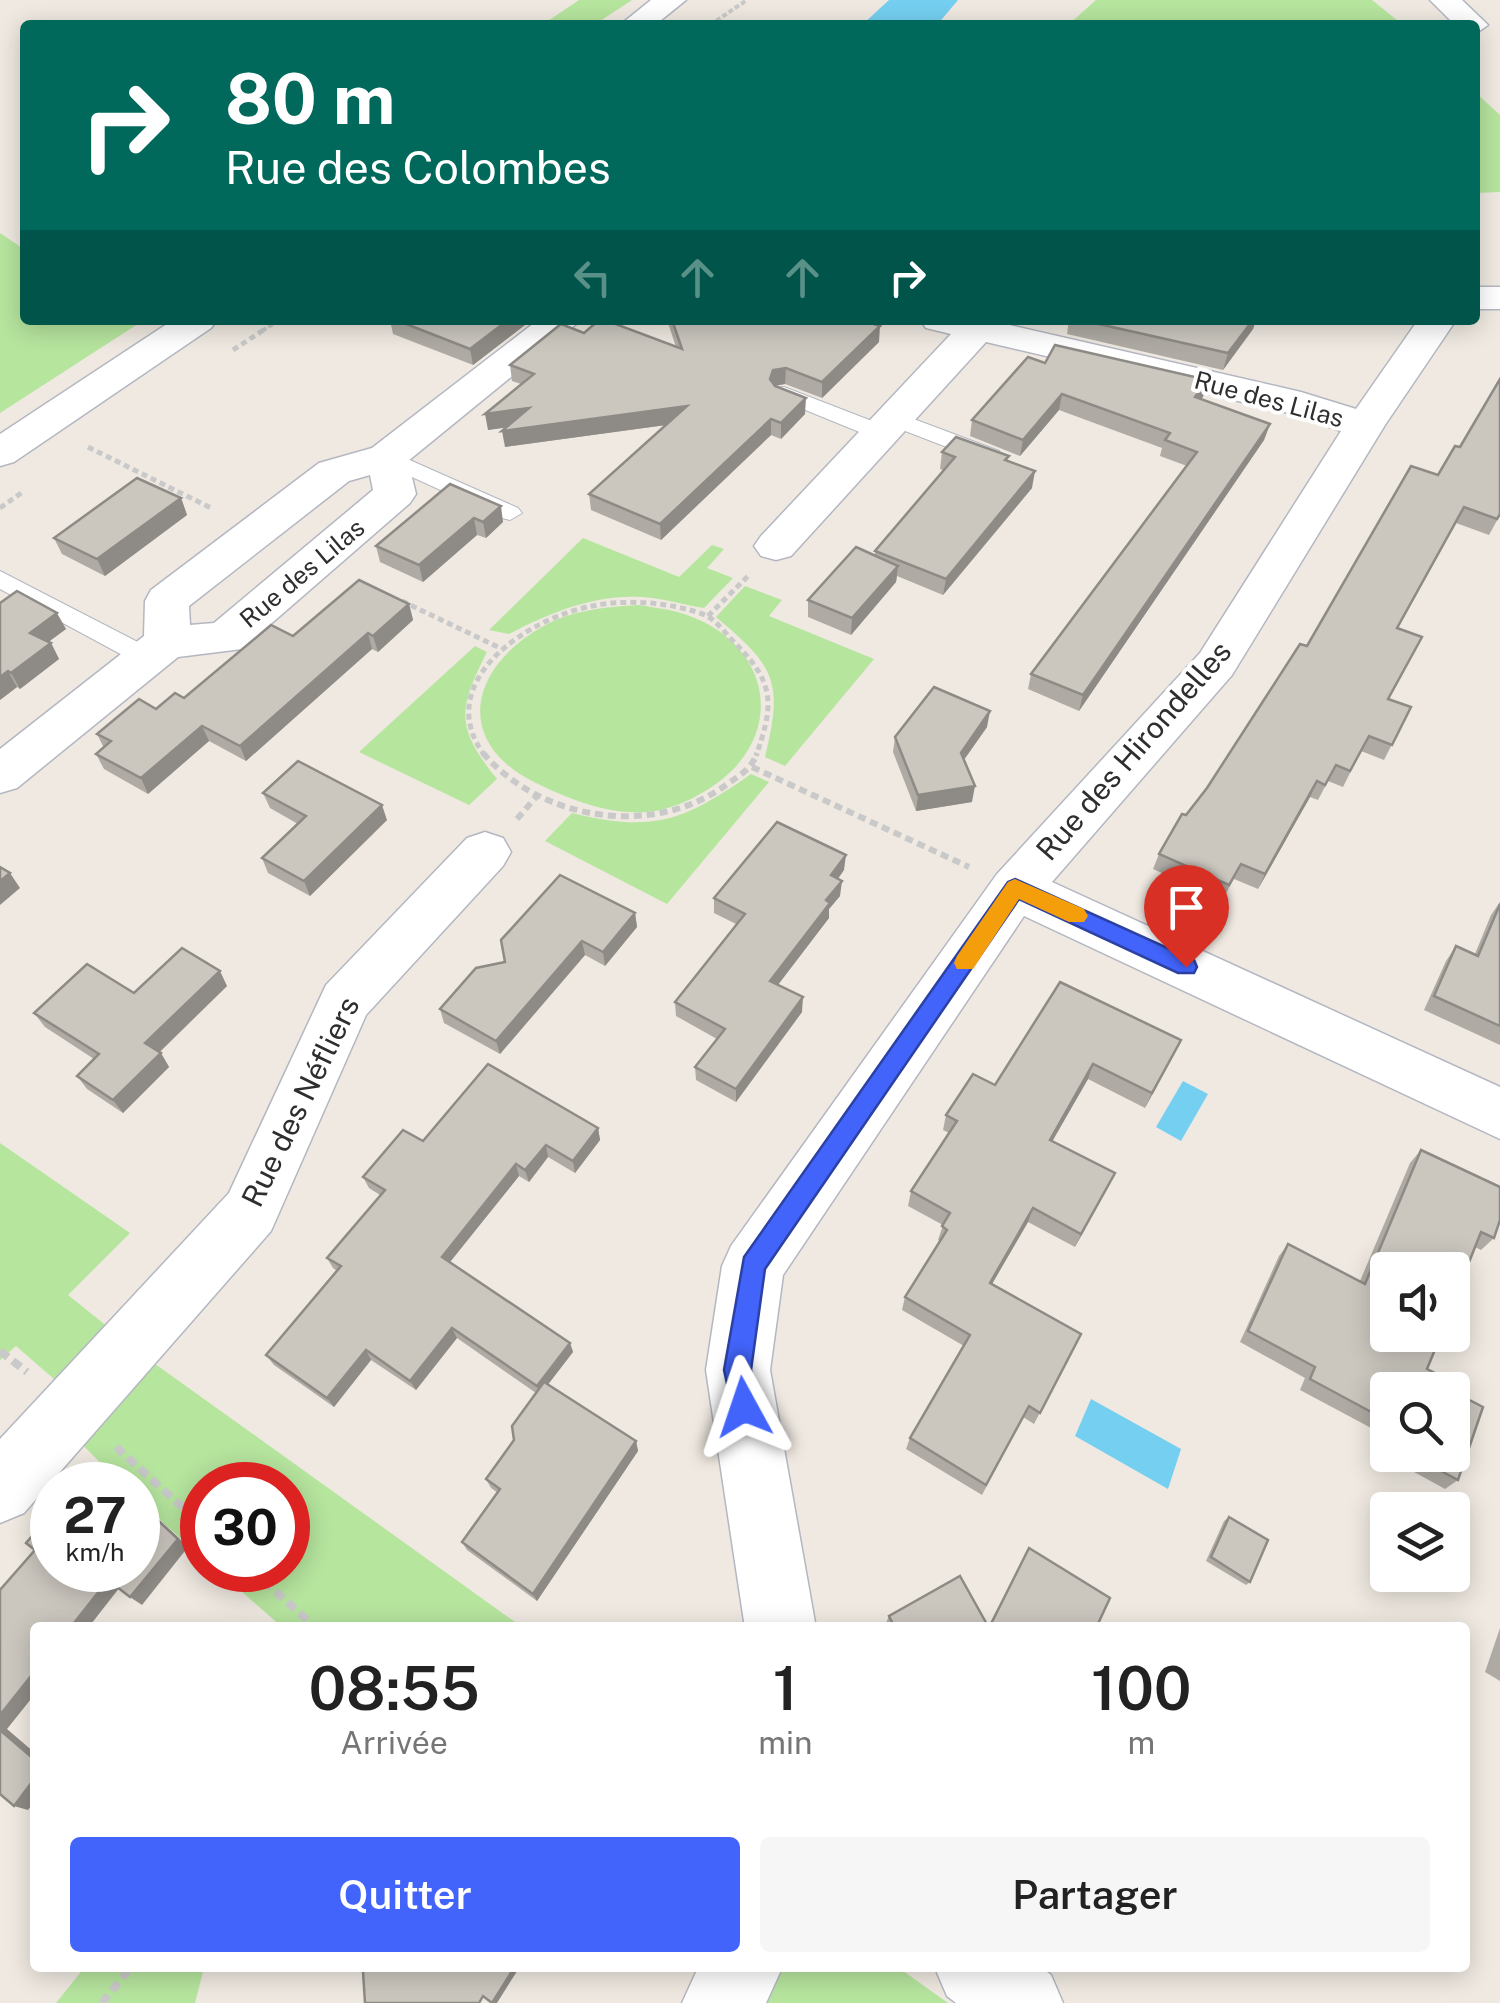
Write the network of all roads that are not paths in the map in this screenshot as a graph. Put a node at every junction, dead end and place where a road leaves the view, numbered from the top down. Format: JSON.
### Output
{"nodes":[{"id":1,"x":671,"y":0,"type":"edge"},
{"id":2,"x":1445,"y":0,"type":"edge"},
{"id":3,"x":642,"y":20,"type":"edge"},
{"id":4,"x":1467,"y":20,"type":"edge"},
{"id":5,"x":1480,"y":32,"type":"edge"},
{"id":6,"x":1500,"y":50,"type":"edge"},
{"id":7,"x":190,"y":325,"type":"edge"},
{"id":8,"x":548,"y":325,"type":"edge"},
{"id":9,"x":958,"y":325,"type":"edge"},
{"id":10,"x":1434,"y":325,"type":"edge"},
{"id":11,"x":784,"y":393,"type":"edge"},
{"id":12,"x":1365,"y":425,"type":"junction"},
{"id":13,"x":888,"y":426,"type":"junction"},
{"id":14,"x":0,"y":452,"type":"edge"},
{"id":15,"x":387,"y":457,"type":"junction"},
{"id":16,"x":1008,"y":462,"type":"edge"},
{"id":17,"x":510,"y":513,"type":"dead end"},
{"id":18,"x":776,"y":546,"type":"road end"},
{"id":19,"x":0,"y":579,"type":"edge"},
{"id":20,"x":158,"y":650,"type":"junction"},
{"id":21,"x":0,"y":775,"type":"edge"},
{"id":22,"x":484,"y":852,"type":"dead end"},
{"id":23,"x":1015,"y":888,"type":"junction"},
{"id":24,"x":1500,"y":1114,"type":"edge"},
{"id":25,"x":0,"y":1488,"type":"edge"},
{"id":26,"x":780,"y":1622,"type":"edge"},
{"id":27,"x":740,"y":1972,"type":"edge"},
{"id":28,"x":980,"y":1972,"type":"edge"},
{"id":29,"x":722,"y":2003,"type":"edge"},
{"id":30,"x":1023,"y":2003,"type":"edge"}],
"edges":[{"from":1,"to":3,"type":"street"},
{"from":2,"to":4,"type":"street"},
{"from":5,"to":6,"type":"street"},
{"from":7,"to":14,"type":"street"},
{"from":8,"to":15,"type":"street","name":"Rue des Lilas"},
{"from":9,"to":12,"type":"street","name":"Rue des Lilas"},
{"from":9,"to":13,"type":"street"},
{"from":10,"to":12,"type":"street","name":"Rue des Hirondelles"},
{"from":11,"to":13,"type":"lane"},
{"from":12,"to":23,"type":"street","name":"Rue des Hirondelles"},
{"from":13,"to":16,"type":"lane"},
{"from":13,"to":18,"type":"street"},
{"from":15,"to":17,"type":"lane"},
{"from":15,"to":20,"type":"street","name":"Rue des Lilas"},
{"from":15,"to":20,"type":"street","name":"Rue des Lilas"},
{"from":19,"to":20,"type":"lane"},
{"from":20,"to":21,"type":"street"},
{"from":22,"to":25,"type":"street","name":"Rue des Néfliers"},
{"from":23,"to":24,"type":"street"},
{"from":23,"to":26,"type":"street","name":"Rue des Hirondelles"},
{"from":27,"to":29,"type":"street"},
{"from":28,"to":30,"type":"street"}]}
